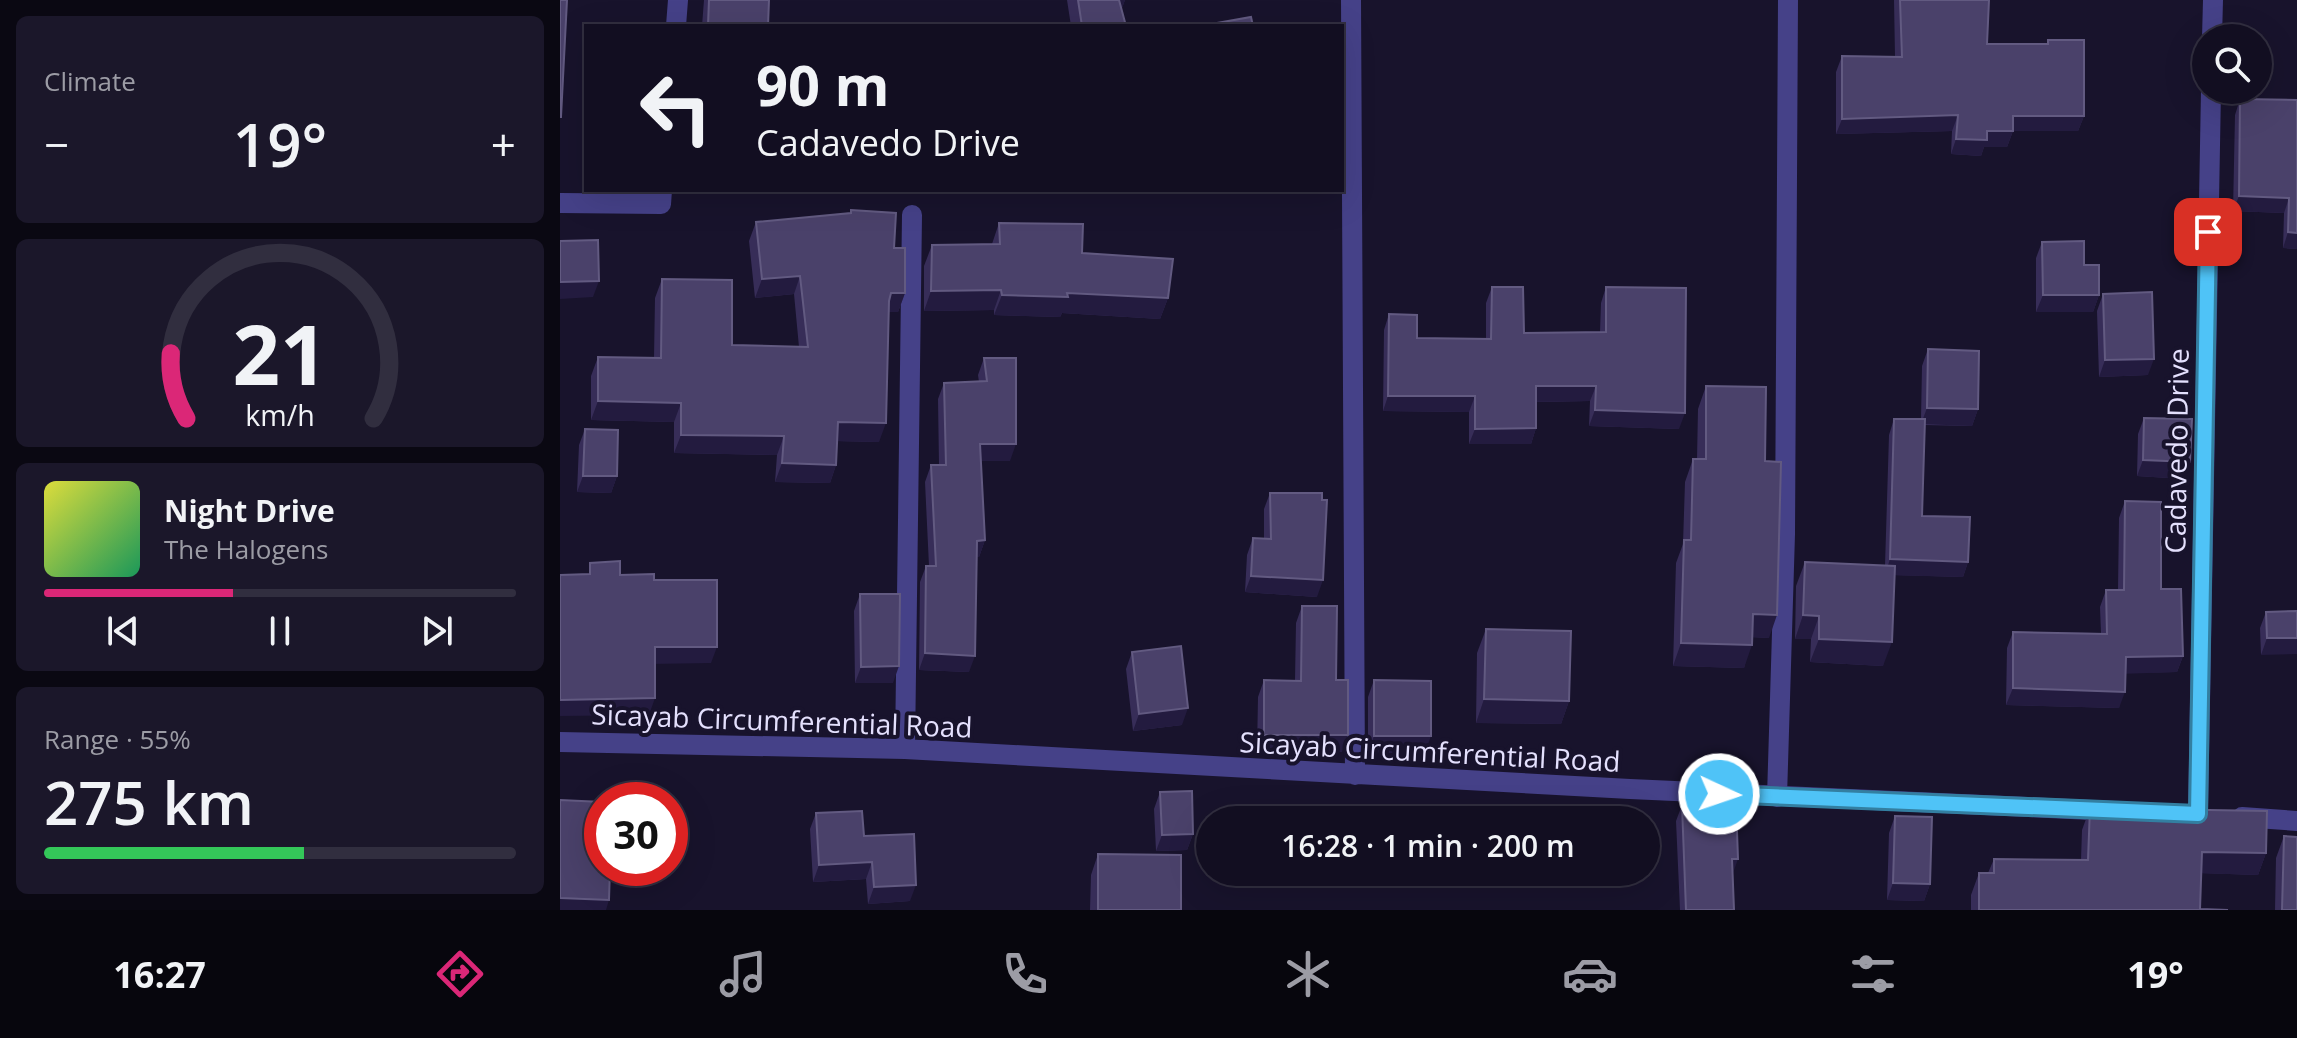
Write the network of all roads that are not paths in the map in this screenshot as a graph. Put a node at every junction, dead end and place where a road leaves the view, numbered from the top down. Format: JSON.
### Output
{"nodes":[{"id":1,"x":678,"y":0,"type":"edge"},
{"id":2,"x":1351,"y":0,"type":"edge"},
{"id":3,"x":1788,"y":0,"type":"edge"},
{"id":4,"x":2213,"y":0,"type":"edge"},
{"id":5,"x":676,"y":24,"type":"edge"},
{"id":6,"x":2212,"y":24,"type":"edge"},
{"id":7,"x":2211,"y":104,"type":"edge"},
{"id":8,"x":662,"y":192,"type":"edge"},
{"id":9,"x":560,"y":203,"type":"edge"},
{"id":10,"x":912,"y":215,"type":"dead end"},
{"id":11,"x":560,"y":742,"type":"edge"},
{"id":12,"x":905,"y":749,"type":"junction"},
{"id":13,"x":1355,"y":775,"type":"junction"},
{"id":14,"x":1777,"y":797,"type":"junction"},
{"id":15,"x":2135,"y":811,"type":"edge"},
{"id":16,"x":2297,"y":821,"type":"edge"}],
"edges":[{"from":1,"to":5,"type":"street"},
{"from":2,"to":13,"type":"street"},
{"from":3,"to":14,"type":"street"},
{"from":4,"to":6,"type":"street"},
{"from":7,"to":16,"type":"street","name":"Cadavedo Drive"},
{"from":8,"to":9,"type":"street"},
{"from":10,"to":12,"type":"street"},
{"from":11,"to":12,"type":"street","name":"Sicayab Circumferential Road"},
{"from":12,"to":13,"type":"street","name":"Sicayab Circumferential Road"},
{"from":13,"to":14,"type":"street","name":"Sicayab Circumferential Road"},
{"from":14,"to":15,"type":"street","name":"Sicayab Circumferential Road"}]}
